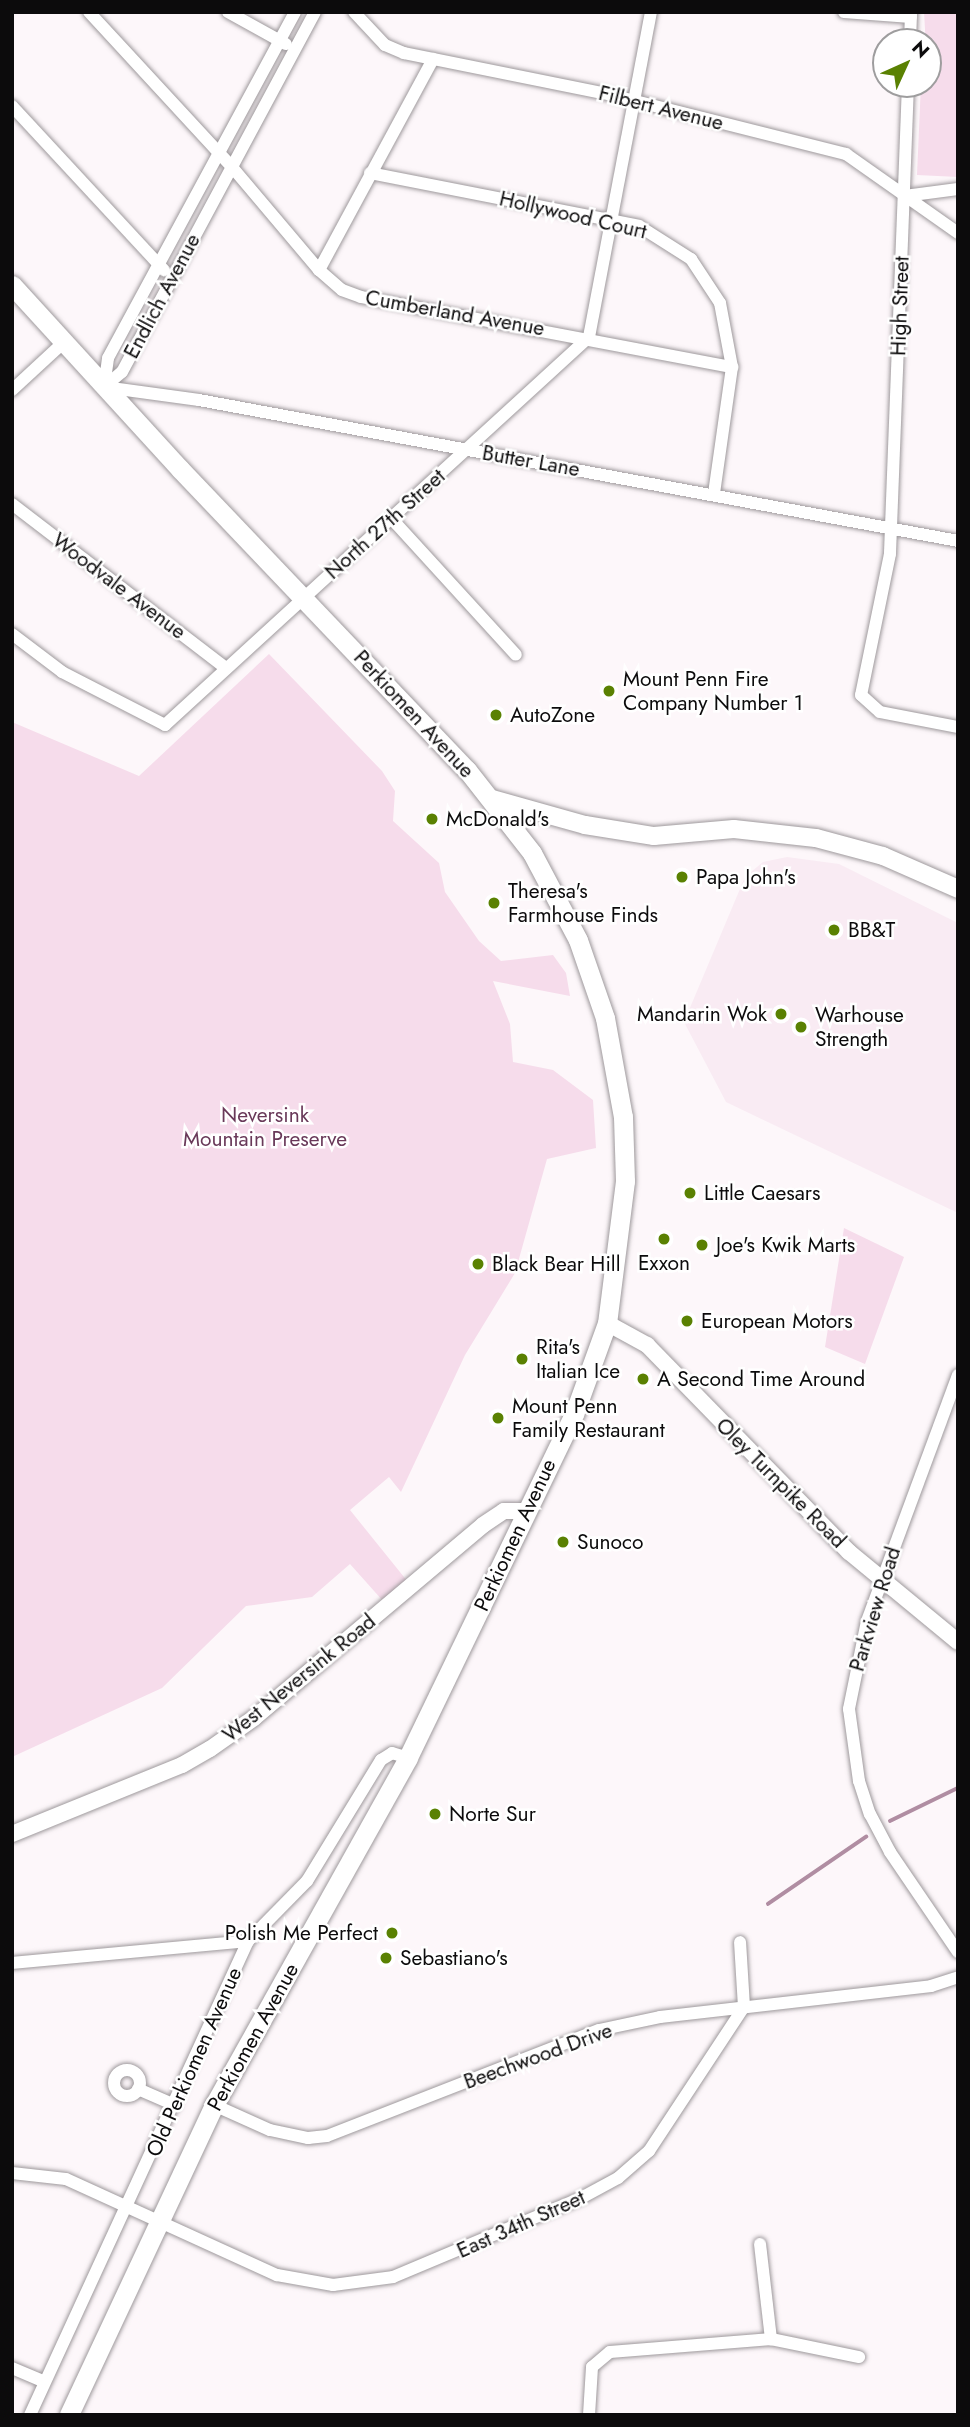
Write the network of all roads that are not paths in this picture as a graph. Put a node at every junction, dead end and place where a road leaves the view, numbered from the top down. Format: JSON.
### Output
{"nodes":[{"id":1,"x":90,"y":12,"type":"edge"},
{"id":2,"x":228,"y":12,"type":"edge"},
{"id":3,"x":295,"y":12,"type":"edge"},
{"id":4,"x":315,"y":12,"type":"edge"},
{"id":5,"x":354,"y":12,"type":"edge"},
{"id":6,"x":651,"y":12,"type":"edge"},
{"id":7,"x":844,"y":12,"type":"edge"},
{"id":8,"x":911,"y":14,"type":"edge"},
{"id":9,"x":280,"y":40,"type":"junction"},
{"id":10,"x":295,"y":48,"type":"junction"},
{"id":11,"x":433,"y":59,"type":"junction"},
{"id":12,"x":908,"y":98,"type":"edge"},
{"id":13,"x":635,"y":100,"type":"junction"},
{"id":14,"x":12,"y":106,"type":"edge"},
{"id":15,"x":219,"y":154,"type":"junction"},
{"id":16,"x":232,"y":167,"type":"junction"},
{"id":17,"x":370,"y":173,"type":"junction"},
{"id":18,"x":958,"y":189,"type":"edge"},
{"id":19,"x":905,"y":195,"type":"junction"},
{"id":20,"x":613,"y":220,"type":"junction"},
{"id":21,"x":958,"y":233,"type":"edge"},
{"id":22,"x":160,"y":266,"type":"junction"},
{"id":23,"x":319,"y":271,"type":"junction"},
{"id":24,"x":171,"y":278,"type":"junction"},
{"id":25,"x":12,"y":285,"type":"edge"},
{"id":26,"x":589,"y":337,"type":"junction"},
{"id":27,"x":64,"y":342,"type":"junction"},
{"id":28,"x":732,"y":366,"type":"junction"},
{"id":29,"x":104,"y":387,"type":"junction"},
{"id":30,"x":12,"y":390,"type":"edge"},
{"id":31,"x":468,"y":450,"type":"junction"},
{"id":32,"x":714,"y":493,"type":"junction"},
{"id":33,"x":12,"y":504,"type":"edge"},
{"id":34,"x":391,"y":518,"type":"junction"},
{"id":35,"x":892,"y":527,"type":"junction"},
{"id":36,"x":958,"y":541,"type":"edge"},
{"id":37,"x":303,"y":597,"type":"junction"},
{"id":38,"x":12,"y":634,"type":"edge"},
{"id":39,"x":516,"y":655,"type":"dead end"},
{"id":40,"x":226,"y":668,"type":"junction"},
{"id":41,"x":958,"y":727,"type":"edge"},
{"id":42,"x":492,"y":799,"type":"junction"},
{"id":43,"x":958,"y":889,"type":"edge"},
{"id":44,"x":607,"y":1323,"type":"junction"},
{"id":45,"x":958,"y":1375,"type":"edge"},
{"id":46,"x":527,"y":1511,"type":"junction"},
{"id":47,"x":881,"y":1581,"type":"junction"},
{"id":48,"x":958,"y":1642,"type":"edge"},
{"id":49,"x":408,"y":1758,"type":"junction"},
{"id":50,"x":12,"y":1834,"type":"edge"},
{"id":51,"x":248,"y":1941,"type":"junction"},
{"id":52,"x":740,"y":1942,"type":"dead end"},
{"id":53,"x":958,"y":1952,"type":"edge"},
{"id":54,"x":12,"y":1963,"type":"edge"},
{"id":55,"x":958,"y":1977,"type":"edge"},
{"id":56,"x":744,"y":2007,"type":"junction"},
{"id":57,"x":138,"y":2089,"type":"dead end"},
{"id":58,"x":175,"y":2105,"type":"junction"},
{"id":59,"x":214,"y":2105,"type":"junction"},
{"id":60,"x":12,"y":2173,"type":"edge"},
{"id":61,"x":129,"y":2208,"type":"junction"},
{"id":62,"x":157,"y":2222,"type":"junction"},
{"id":63,"x":760,"y":2244,"type":"dead end"},
{"id":64,"x":771,"y":2339,"type":"junction"},
{"id":65,"x":859,"y":2357,"type":"dead end"},
{"id":66,"x":12,"y":2368,"type":"edge"},
{"id":67,"x":42,"y":2381,"type":"junction"},
{"id":68,"x":30,"y":2415,"type":"edge"},
{"id":69,"x":69,"y":2415,"type":"edge"},
{"id":70,"x":589,"y":2415,"type":"edge"}],
"edges":[{"from":1,"to":15,"type":"street","name":"Cumberland Avenue"},
{"from":2,"to":9,"type":"street"},
{"from":3,"to":9,"type":"street","name":"Endlich Avenue"},
{"from":4,"to":10,"type":"street","name":"Endlich Avenue"},
{"from":5,"to":11,"type":"street","name":"Filbert Avenue"},
{"from":6,"to":13,"type":"street"},
{"from":7,"to":8,"type":"street"},
{"from":9,"to":10,"type":"street"},
{"from":9,"to":15,"type":"street","name":"Endlich Avenue"},
{"from":10,"to":16,"type":"street","name":"Endlich Avenue"},
{"from":11,"to":13,"type":"street","name":"Filbert Avenue"},
{"from":11,"to":17,"type":"street"},
{"from":12,"to":19,"type":"street","name":"High Street"},
{"from":13,"to":19,"type":"street","name":"Filbert Avenue"},
{"from":13,"to":20,"type":"street"},
{"from":14,"to":22,"type":"street"},
{"from":15,"to":16,"type":"street","name":"Cumberland Avenue"},
{"from":15,"to":22,"type":"street","name":"Endlich Avenue"},
{"from":16,"to":23,"type":"street","name":"Cumberland Avenue"},
{"from":16,"to":24,"type":"street","name":"Endlich Avenue"},
{"from":17,"to":20,"type":"street","name":"Hollywood Court"},
{"from":17,"to":23,"type":"street"},
{"from":18,"to":19,"type":"street"},
{"from":19,"to":21,"type":"street","name":"Filbert Avenue"},
{"from":19,"to":35,"type":"street","name":"High Street"},
{"from":20,"to":26,"type":"street"},
{"from":20,"to":28,"type":"street","name":"Hollywood Court"},
{"from":22,"to":24,"type":"street"},
{"from":22,"to":29,"type":"street","name":"Endlich Avenue"},
{"from":23,"to":26,"type":"street","name":"Cumberland Avenue"},
{"from":24,"to":29,"type":"street","name":"Endlich Avenue"},
{"from":25,"to":27,"type":"main road","name":"Perkiomen Avenue"},
{"from":26,"to":28,"type":"street","name":"Cumberland Avenue"},
{"from":26,"to":31,"type":"street","name":"North 27th Street"},
{"from":27,"to":29,"type":"main road","name":"Perkiomen Avenue"},
{"from":27,"to":30,"type":"street"},
{"from":28,"to":32,"type":"street","name":"Hollywood Court"},
{"from":29,"to":31,"type":"street","name":"Butter Lane"},
{"from":29,"to":37,"type":"main road","name":"Perkiomen Avenue"},
{"from":31,"to":32,"type":"street","name":"Butter Lane"},
{"from":31,"to":34,"type":"street","name":"North 27th Street"},
{"from":32,"to":35,"type":"street","name":"Butter Lane"},
{"from":33,"to":40,"type":"street","name":"Woodvale Avenue"},
{"from":34,"to":37,"type":"street","name":"North 27th Street"},
{"from":34,"to":39,"type":"street"},
{"from":35,"to":36,"type":"street","name":"Butter Lane"},
{"from":35,"to":41,"type":"street","name":"High Street"},
{"from":37,"to":40,"type":"street","name":"North 27th Street"},
{"from":37,"to":42,"type":"main road","name":"Perkiomen Avenue"},
{"from":38,"to":40,"type":"street","name":"North 27th Street"},
{"from":42,"to":43,"type":"main road"},
{"from":42,"to":44,"type":"main road","name":"Perkiomen Avenue"},
{"from":44,"to":46,"type":"main road","name":"Perkiomen Avenue"},
{"from":44,"to":47,"type":"street","name":"Oley Turnpike Road"},
{"from":45,"to":47,"type":"street","name":"Parkview Road"},
{"from":46,"to":49,"type":"main road","name":"Perkiomen Avenue"},
{"from":46,"to":50,"type":"street","name":"West Neversink Road"},
{"from":47,"to":48,"type":"street","name":"Oley Turnpike Road"},
{"from":47,"to":53,"type":"street","name":"Parkview Road"},
{"from":49,"to":51,"type":"street","name":"Old Perkiomen Avenue"},
{"from":49,"to":59,"type":"main road","name":"Perkiomen Avenue"},
{"from":51,"to":54,"type":"street"},
{"from":51,"to":58,"type":"street","name":"Old Perkiomen Avenue"},
{"from":52,"to":56,"type":"street"},
{"from":55,"to":56,"type":"street","name":"Beechwood Drive"},
{"from":56,"to":59,"type":"street","name":"Beechwood Drive"},
{"from":56,"to":62,"type":"street","name":"East 34th Street"},
{"from":57,"to":58,"type":"street"},
{"from":58,"to":61,"type":"street","name":"Old Perkiomen Avenue"},
{"from":59,"to":62,"type":"main road","name":"Perkiomen Avenue"},
{"from":60,"to":61,"type":"street","name":"East 34th Street"},
{"from":61,"to":62,"type":"street","name":"East 34th Street"},
{"from":61,"to":67,"type":"street","name":"Old Perkiomen Avenue"},
{"from":62,"to":69,"type":"main road","name":"Perkiomen Avenue"},
{"from":63,"to":64,"type":"street"},
{"from":64,"to":65,"type":"street"},
{"from":64,"to":70,"type":"street"},
{"from":66,"to":67,"type":"street"},
{"from":67,"to":68,"type":"street","name":"Old Perkiomen Avenue"}]}
